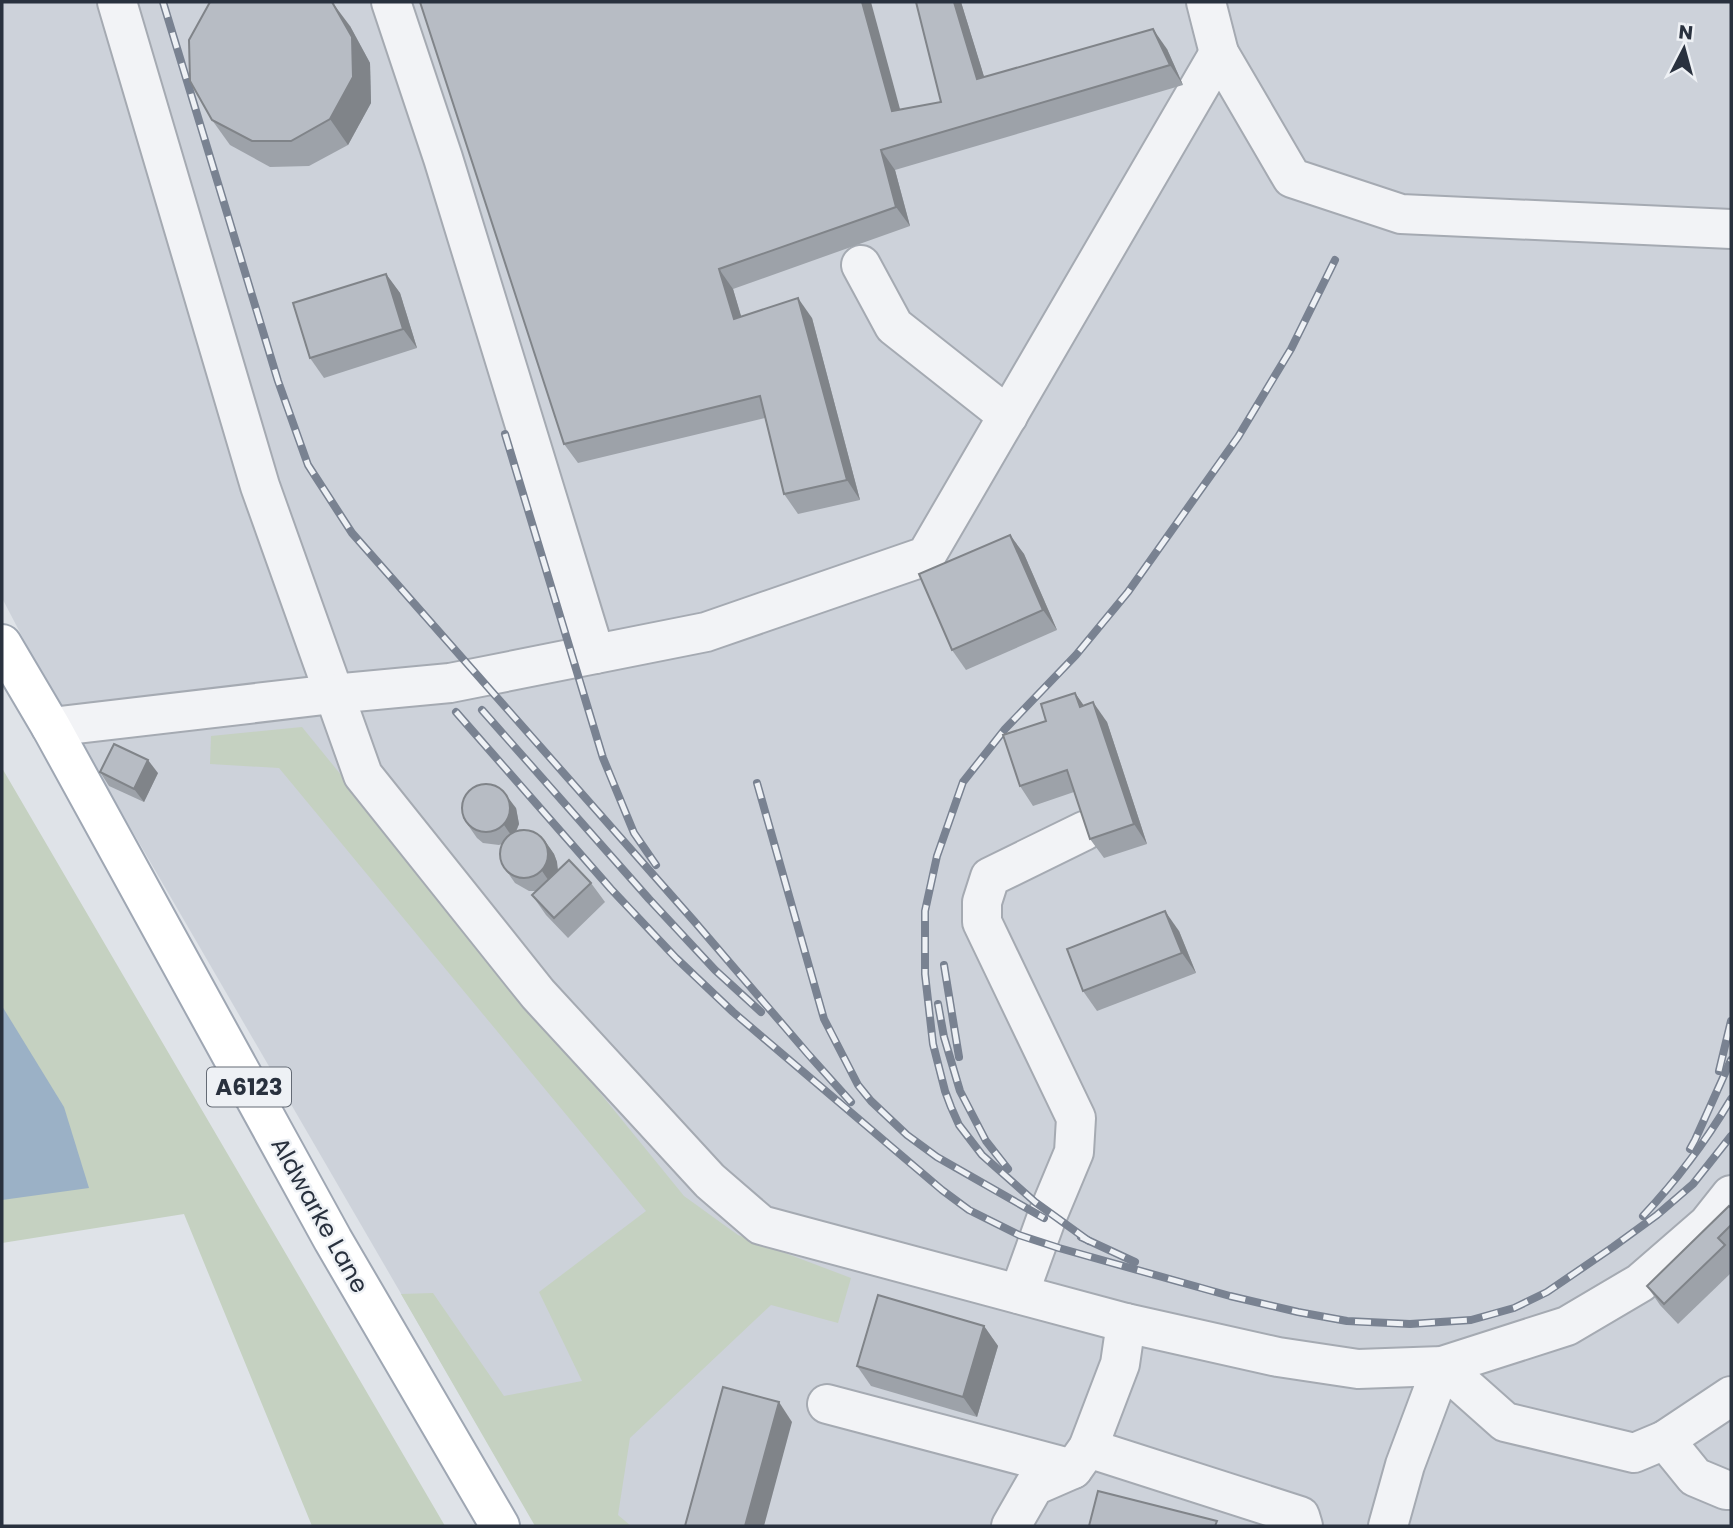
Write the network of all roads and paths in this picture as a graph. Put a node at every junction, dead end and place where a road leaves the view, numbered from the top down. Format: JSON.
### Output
{"nodes":[{"id":1,"x":117,"y":2,"type":"edge"},
{"id":2,"x":391,"y":2,"type":"edge"},
{"id":3,"x":1206,"y":2,"type":"edge"},
{"id":4,"x":1220,"y":53,"type":"junction"},
{"id":5,"x":1731,"y":229,"type":"edge"},
{"id":6,"x":861,"y":265,"type":"dead end"},
{"id":7,"x":1008,"y":416,"type":"junction"},
{"id":8,"x":2,"y":644,"type":"edge"},
{"id":9,"x":595,"y":654,"type":"junction"},
{"id":10,"x":333,"y":694,"type":"junction"},
{"id":11,"x":51,"y":727,"type":"junction"},
{"id":12,"x":1084,"y":831,"type":"edge"},
{"id":13,"x":1731,"y":1195,"type":"edge"},
{"id":14,"x":1020,"y":1294,"type":"junction"},
{"id":15,"x":1126,"y":1322,"type":"junction"},
{"id":16,"x":1442,"y":1366,"type":"junction"},
{"id":17,"x":1731,"y":1396,"type":"edge"},
{"id":18,"x":827,"y":1404,"type":"dead end"},
{"id":19,"x":1665,"y":1440,"type":"junction"},
{"id":20,"x":1081,"y":1458,"type":"junction"},
{"id":21,"x":1731,"y":1490,"type":"edge"},
{"id":22,"x":500,"y":1526,"type":"edge"},
{"id":23,"x":1011,"y":1526,"type":"edge"},
{"id":24,"x":1303,"y":1526,"type":"edge"},
{"id":25,"x":1388,"y":1526,"type":"edge"}],
"edges":[{"from":1,"to":10,"type":"lane"},
{"from":2,"to":9,"type":"lane"},
{"from":3,"to":4,"type":"lane"},
{"from":4,"to":5,"type":"lane"},
{"from":4,"to":7,"type":"lane"},
{"from":6,"to":7,"type":"lane"},
{"from":7,"to":9,"type":"lane"},
{"from":8,"to":11,"type":"main road","name":"Aldwarke Lane","number":"A6123"},
{"from":9,"to":10,"type":"lane"},
{"from":10,"to":11,"type":"lane"},
{"from":10,"to":14,"type":"lane"},
{"from":11,"to":22,"type":"main road","name":"Aldwarke Lane","number":"A6123"},
{"from":12,"to":14,"type":"lane"},
{"from":13,"to":16,"type":"lane"},
{"from":14,"to":15,"type":"lane"},
{"from":15,"to":16,"type":"lane"},
{"from":15,"to":20,"type":"lane"},
{"from":16,"to":19,"type":"lane"},
{"from":16,"to":25,"type":"lane"},
{"from":17,"to":19,"type":"lane"},
{"from":18,"to":20,"type":"lane"},
{"from":19,"to":21,"type":"lane"},
{"from":20,"to":23,"type":"lane"},
{"from":20,"to":24,"type":"lane"}]}
